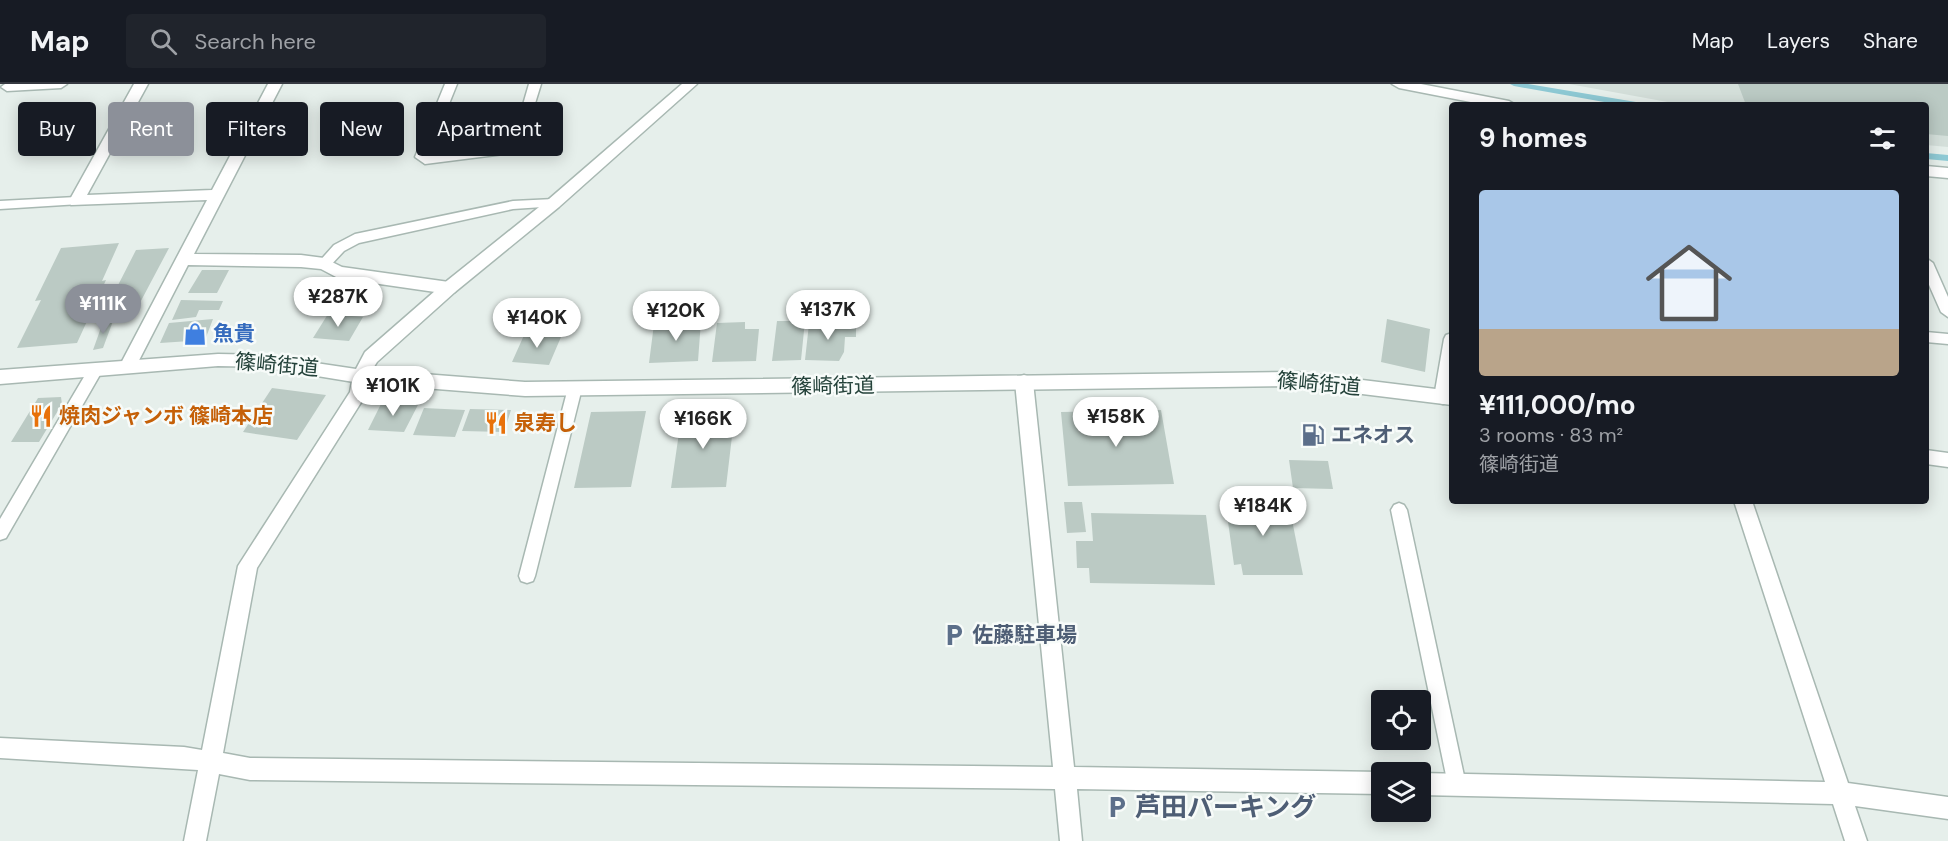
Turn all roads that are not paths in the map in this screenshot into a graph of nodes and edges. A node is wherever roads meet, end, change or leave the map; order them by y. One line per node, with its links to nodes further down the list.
1 (61, 84): 8 (lane)
2 (141, 84): 13 (street)
3 (275, 84): 12 (street)
4 (451, 84): 5 (lane)
5 (535, 84)
6 (690, 84): 14 (street)
7 (1399, 84): 9 (street)
8 (7, 87)
9 (1479, 102)
10 (1929, 171): 11 (street)
11 (1948, 173)
12 (216, 195): 13 (street); 16 (street)
13 (76, 201): 15 (lane)
14 (554, 203): 17 (lane); 19 (street)
15 (0, 205)
16 (182, 259): 17 (street); 23 (street)
17 (324, 264): 19 (street)
18 (1929, 270): 20 (lane)
19 (449, 288): 25 (street)
20 (1948, 312)
21 (1929, 337): 22 (lane)
22 (1948, 339)
23 (127, 367): 24 (street, 篠崎街道); 25 (street, 篠崎街道)
24 (96, 369): 26 (street, 篠崎街道); 34 (lane)
25 (360, 376): 28 (street, 篠崎街道); 37 (street)
26 (0, 377)
27 (1024, 382): 28 (street, 篠崎街道); 29 (street, 篠崎街道); 38 (street)
28 (575, 388): 35 (lane)
29 (1448, 397)
30 (1929, 457): 31 (street)
31 (1948, 460)
32 (1744, 504): 42 (street)
33 (1399, 510): 41 (lane)
34 (0, 533)
35 (527, 576)
36 (0, 748): 37 (street)
37 (210, 762): 38 (street); 44 (street)
38 (1066, 778): 39 (street); 45 (street)
39 (1371, 783)
40 (1431, 784): 41 (street)
41 (1457, 785): 42 (street)
42 (1840, 793): 43 (street); 46 (street)
43 (1948, 808)
44 (195, 841)
45 (1071, 841)
46 (1856, 841)

